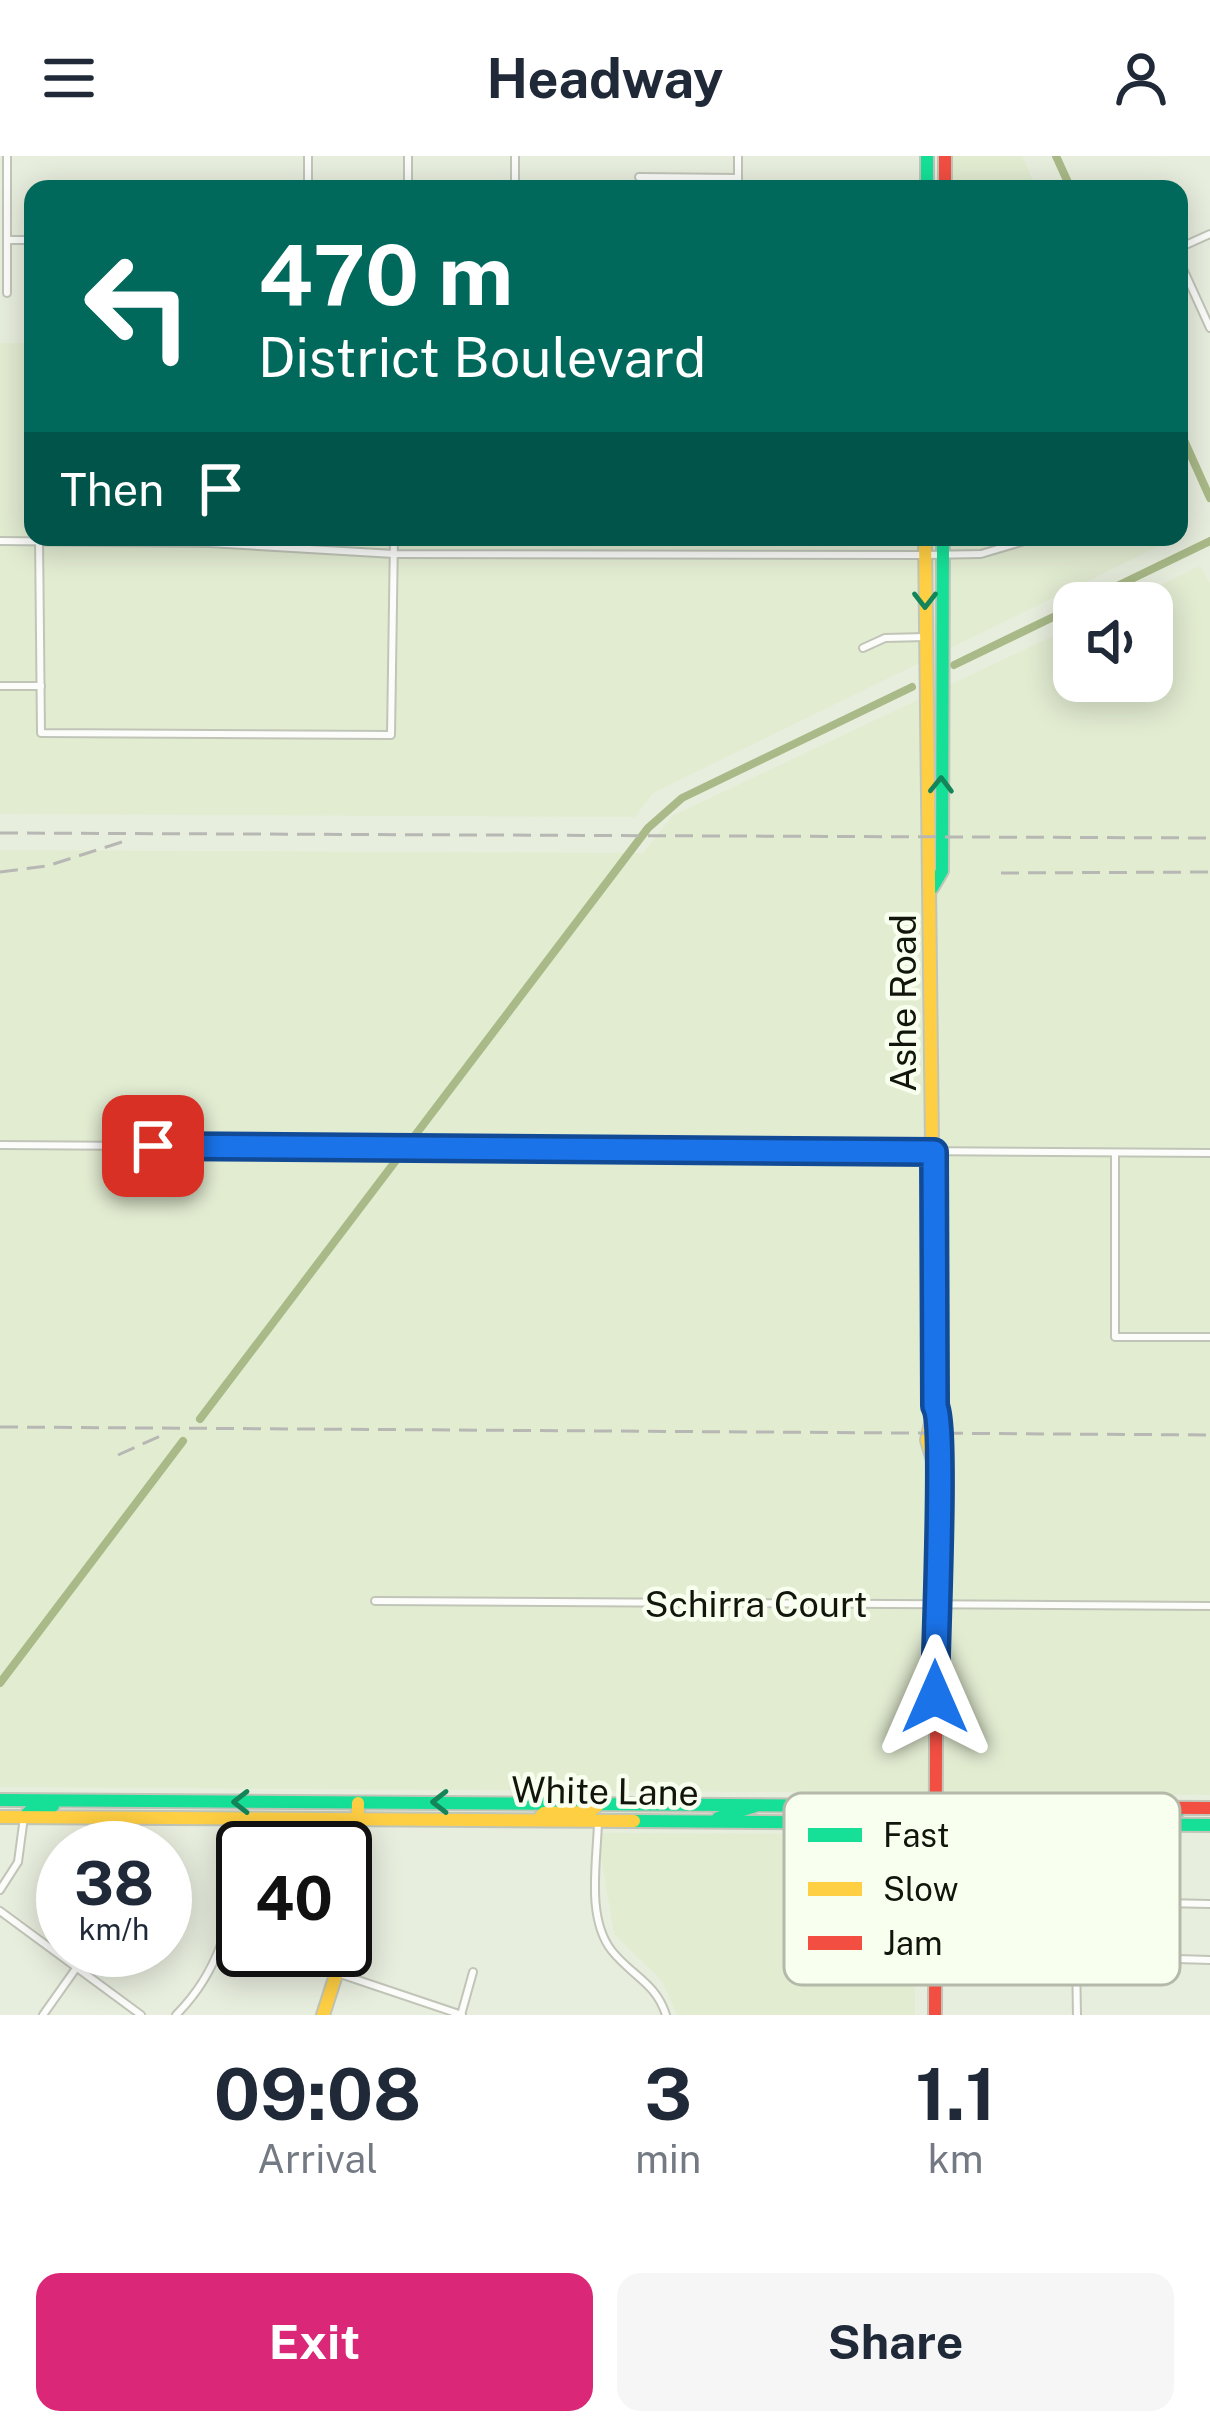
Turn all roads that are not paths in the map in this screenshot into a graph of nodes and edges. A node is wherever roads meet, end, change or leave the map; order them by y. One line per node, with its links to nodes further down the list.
1 (8, 156): 5 (street)
2 (738, 156): 4 (street)
3 (639, 177): 4 (street)
4 (738, 178)
5 (7, 239): 6 (street); 8 (street)
6 (24, 240)
7 (1188, 280): 9 (street)
8 (7, 293)
9 (1210, 328)
10 (39, 546): 22 (street)
11 (260, 546): 16 (street)
12 (394, 546): 16 (street)
13 (925, 546): 17 (main road, Ashe Road)
14 (944, 546): 18 (main road, Ashe Road)
15 (1007, 546): 18 (street)
16 (394, 554): 17 (street); 22 (street)
17 (925, 555): 18 (street); 19 (main road, Ashe Road, one-way to 19)
18 (944, 555): 23 (main road, Ashe Road, one-way to 18)
19 (925, 637): 20 (street); 23 (main road, Ashe Road)
20 (863, 648)
21 (0, 686): 22 (street)
22 (41, 686)
23 (932, 888): 25 (main road, Ashe Road)
24 (0, 1145): 25 (street)
25 (934, 1152): 26 (street); 30 (main road, Ashe Road)
26 (1115, 1153): 27 (street); 28 (street)
27 (1210, 1153)
28 (1210, 1337)
29 (375, 1601): 30 (street, Schirra Court)
30 (935, 1605): 31 (street, Schirra Court); 32 (main road, Ashe Road)
31 (1210, 1606)
32 (935, 1793)
33 (0, 1800): 34 (main road, White Lane)
34 (94, 1801): 35 (main road, White Lane, one-way to 34); 44 (main road)
35 (358, 1803): 36 (main road, White Lane, one-way to 35); 45 (main road)
36 (598, 1804): 37 (main road, White Lane); 46 (main road)
37 (676, 1805): 38 (main road, White Lane); 47 (main road)
38 (755, 1806): 39 (main road, White Lane); 48 (main road)
39 (784, 1806)
40 (1181, 1808): 41 (main road, White Lane)
41 (1210, 1808)
42 (784, 1811): 49 (main road)
43 (0, 1817): 44 (main road, White Lane)
44 (24, 1817): 45 (main road, White Lane); 51 (street)
45 (360, 1820): 46 (main road, White Lane)
46 (538, 1820): 47 (main road, White Lane)
47 (598, 1821): 48 (main road, White Lane); 70 (street)
48 (695, 1822): 49 (main road, White Lane)
49 (761, 1823): 50 (main road, White Lane)
50 (784, 1823)
51 (0, 1890)
52 (1180, 1903): 53 (street)
53 (1210, 1904)
54 (0, 1911): 55 (street)
55 (36, 1937)
56 (216, 1957): 67 (street)
57 (1180, 1959): 58 (street)
58 (1210, 1960)
59 (473, 1972): 69 (street)
60 (69, 1977): 65 (street)
61 (91, 1977): 66 (street)
62 (339, 1977): 68 (main road)
63 (349, 1977): 69 (street)
64 (1076, 1985): 71 (street)
65 (43, 2015)
66 (141, 2015)
67 (176, 2015)
68 (323, 2015)
69 (461, 2015)
70 (666, 2015)
71 (1077, 2015)

